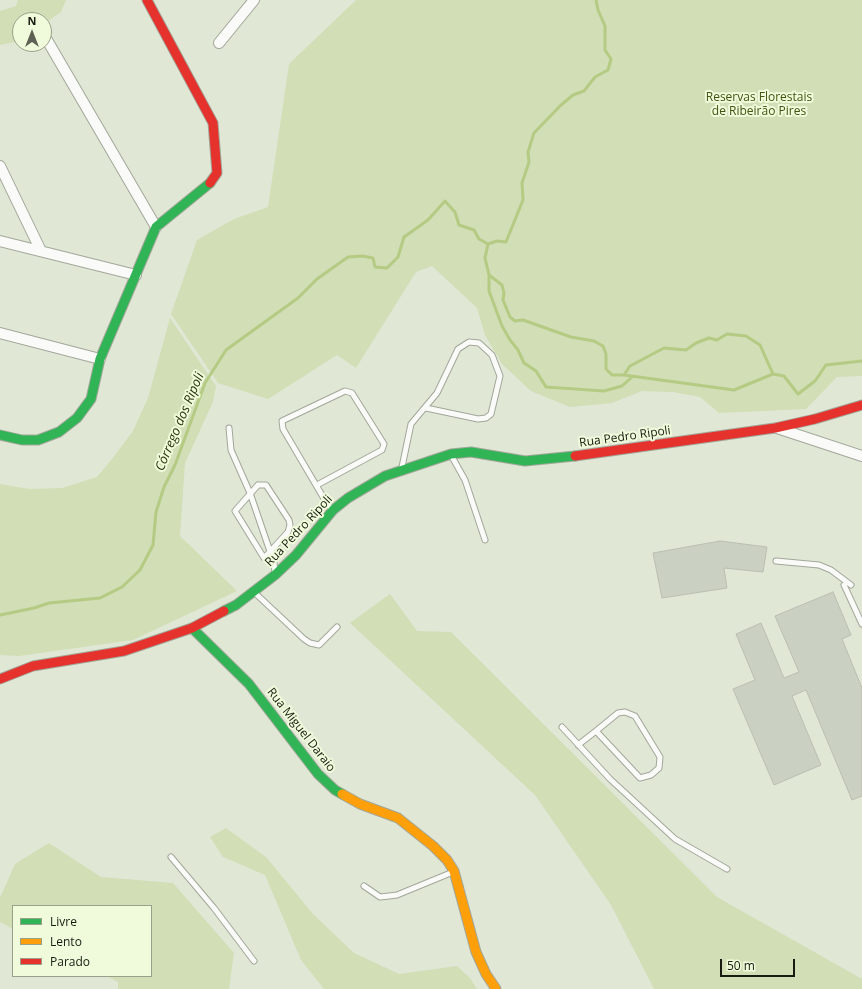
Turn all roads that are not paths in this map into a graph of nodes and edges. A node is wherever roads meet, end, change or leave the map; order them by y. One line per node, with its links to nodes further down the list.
1 (148, 0): 6 (street)
2 (254, 0): 3 (street)
3 (218, 43)
4 (52, 49): 6 (street)
5 (0, 166): 8 (street)
6 (156, 227): 9 (street)
7 (0, 241): 8 (street)
8 (41, 251): 9 (street)
9 (136, 275): 11 (street)
10 (0, 333): 11 (street)
11 (100, 359): 16 (street)
12 (862, 405): 15 (street, Rua Pedro Ripoli)
13 (426, 408): 13 (lane); 19 (lane)
14 (229, 428): 21 (lane)
15 (775, 428): 17 (street, Rua Pedro Ripoli); 18 (street)
16 (0, 435)
17 (451, 454): 19 (street, Rua Pedro Ripoli); 23 (lane)
18 (862, 456)
19 (401, 470): 22 (street, Rua Pedro Ripoli)
20 (317, 485): 20 (lane); 22 (lane)
21 (250, 493): 24 (lane); 24 (lane); 24 (lane)
22 (333, 510): 26 (street, Rua Pedro Ripoli)
23 (485, 540)
24 (270, 552): 26 (lane)
25 (776, 561): 28 (lane)
26 (275, 575): 29 (street, Rua Pedro Ripoli)
27 (844, 585): 30 (lane)
28 (851, 585)
29 (254, 593): 31 (lane); 32 (street, Rua Pedro Ripoli)
30 (862, 624)
31 (337, 627)
32 (192, 628): 33 (street, Rua Pedro Ripoli); 39 (street, Rua Miguel Daraio)
33 (0, 679)
34 (562, 727): 36 (lane)
35 (596, 731): 35 (lane); 36 (lane)
36 (578, 745): 38 (lane)
37 (171, 857): 41 (lane)
38 (727, 869)
39 (454, 871): 40 (lane); 42 (street, Rua Miguel Daraio)
40 (364, 886)
41 (254, 961)
42 (496, 989)

